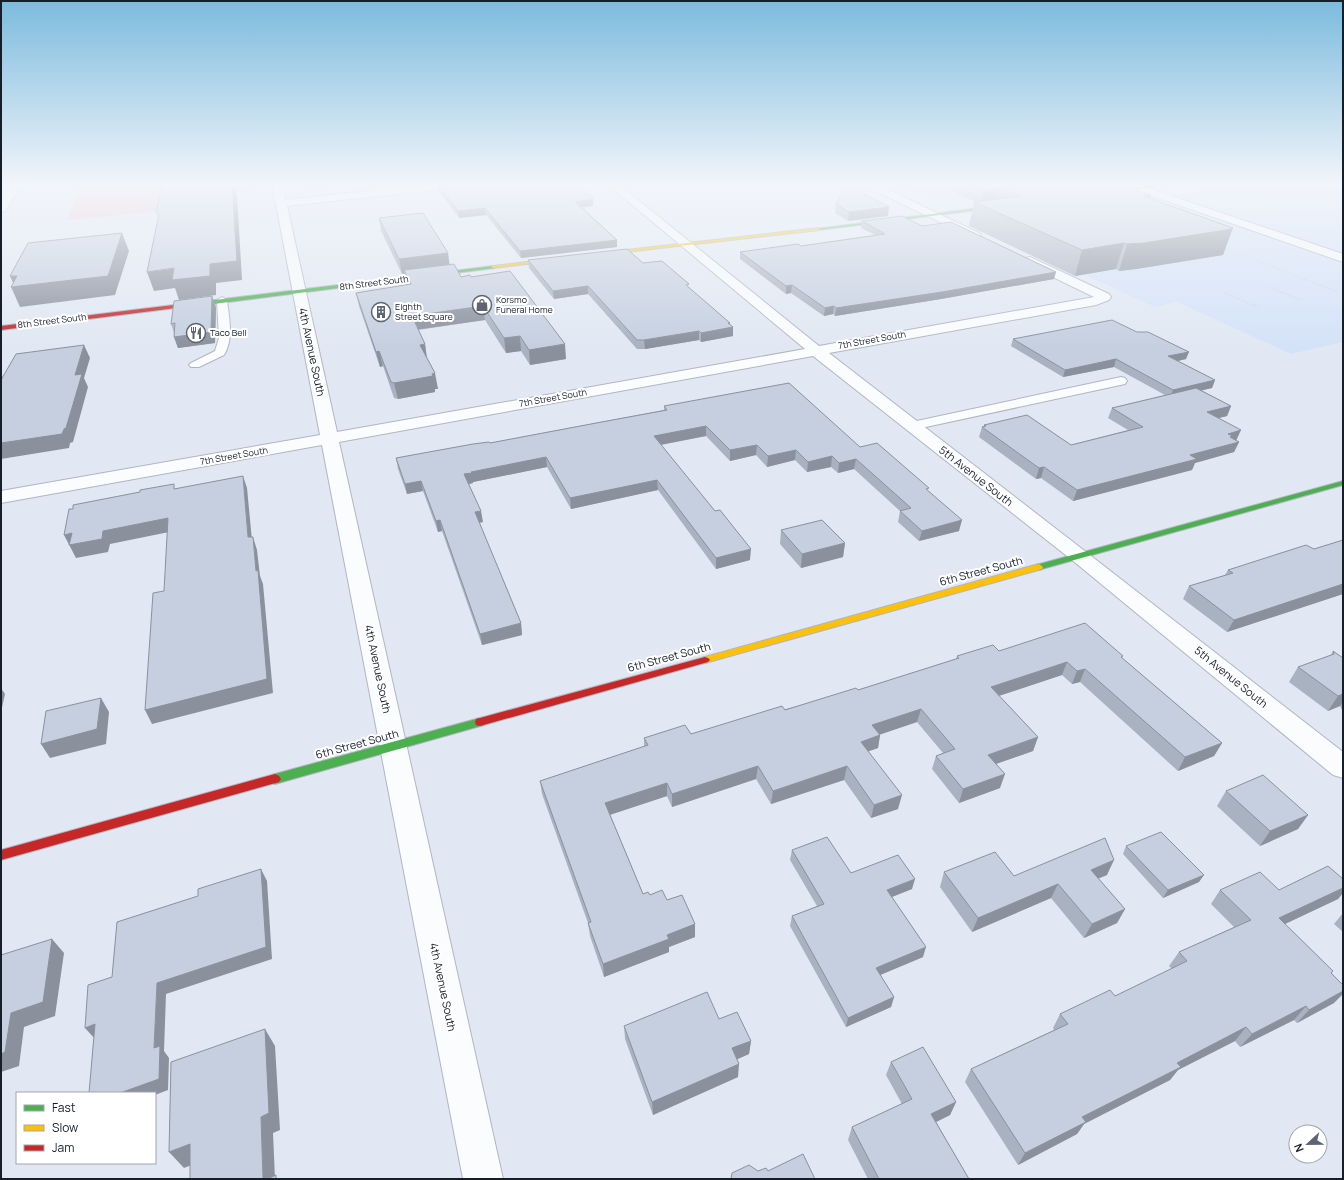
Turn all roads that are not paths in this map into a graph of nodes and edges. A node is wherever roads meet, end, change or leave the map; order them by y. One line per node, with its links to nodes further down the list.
1 (289, 238): 10 (street, 4th Avenue South)
2 (678, 238): 5 (street, 5th Avenue South)
3 (750, 238): 5 (main road)
4 (1285, 238): 9 (street)
5 (687, 246): 6 (main road); 13 (street, 5th Avenue South)
6 (591, 255)
7 (1019, 256): 13 (street, 7th Street South)
8 (568, 258): 10 (main road, 8th Street South)
9 (1343, 258)
10 (300, 291): 11 (main road, 8th Street South); 17 (street, 4th Avenue South)
11 (222, 300): 12 (main road, 8th Street South); 14 (lane)
12 (1, 328)
13 (815, 350): 16 (street, 5th Avenue South); 17 (street, 7th Street South)
14 (194, 365)
15 (1121, 381): 16 (lane)
16 (912, 426): 20 (street, 5th Avenue South)
17 (331, 439): 19 (street, 7th Street South); 21 (street, 4th Avenue South)
18 (1343, 483): 20 (main road, 6th Street South)
19 (1, 497)
20 (1079, 556): 21 (main road, 6th Street South); 22 (street, 5th Avenue South)
21 (394, 746): 23 (main road, 6th Street South); 24 (street, 4th Avenue South)
22 (1343, 767)
23 (1, 855)
24 (483, 1179)

